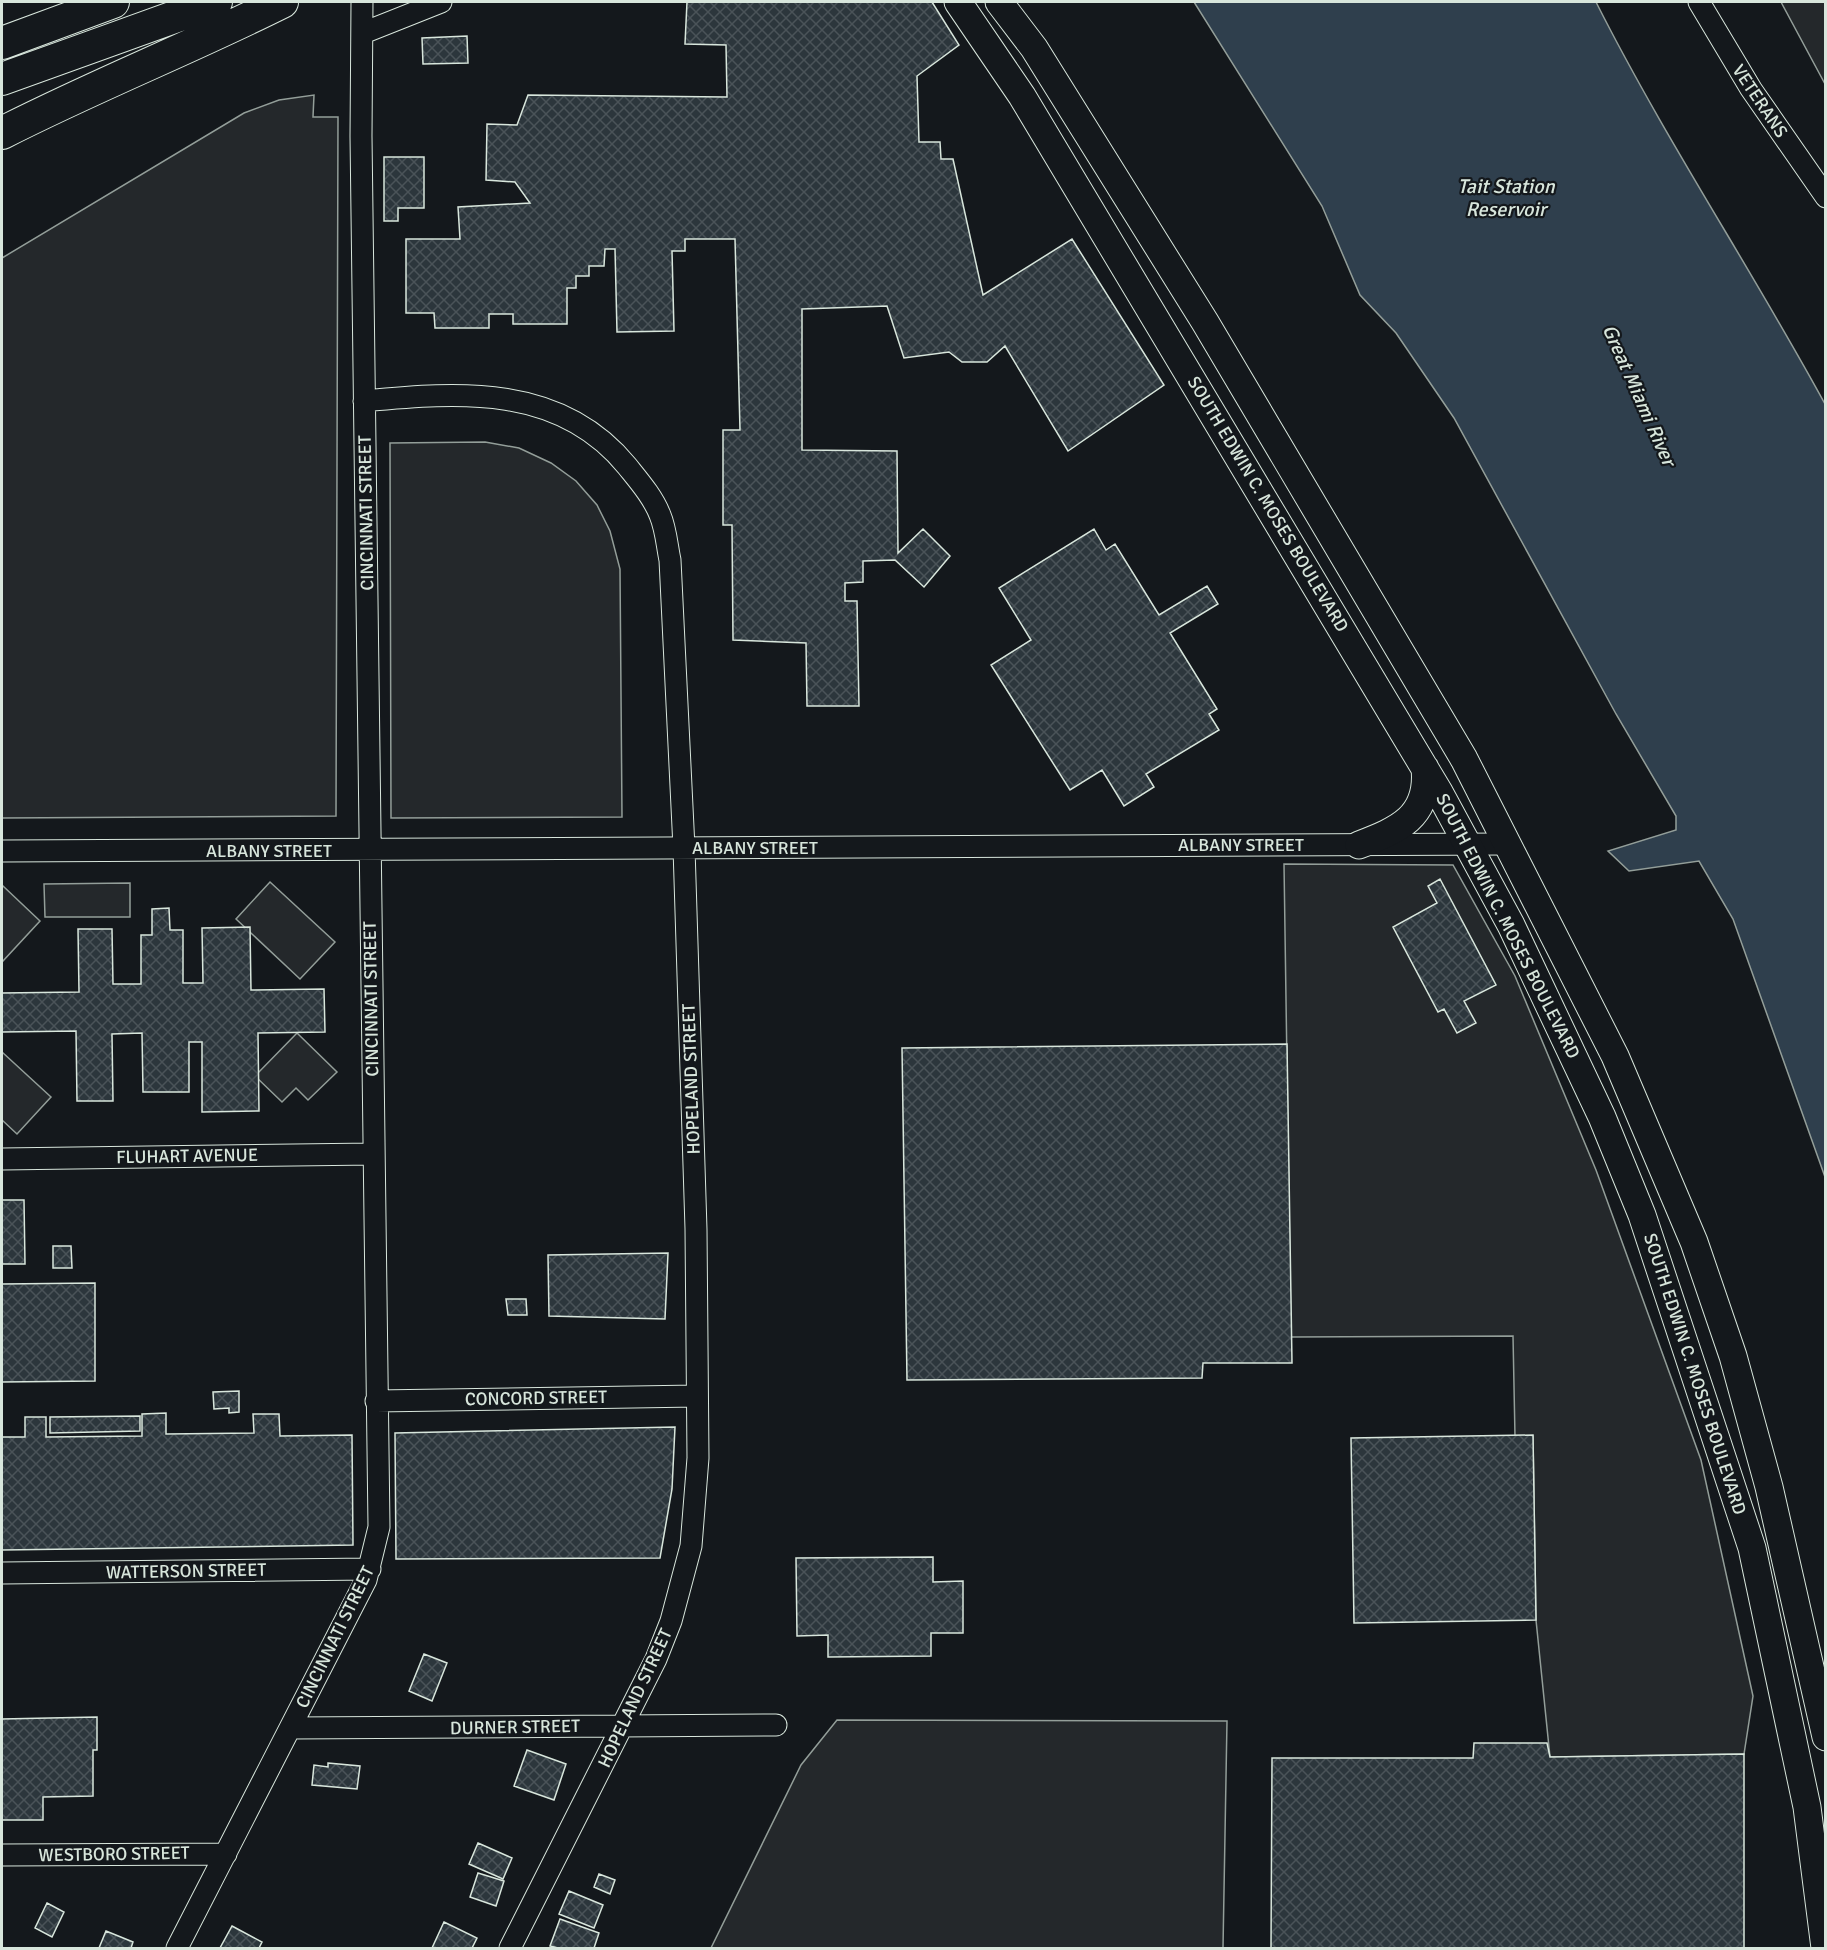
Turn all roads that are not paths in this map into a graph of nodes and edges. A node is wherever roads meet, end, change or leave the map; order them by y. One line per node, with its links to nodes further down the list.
1 (114, 2): 10 (highway)
2 (216, 2): 14 (highway)
3 (282, 2): 13 (highway)
4 (362, 2): 9 (street, CINCINNATI STREET)
5 (441, 2): 9 (street)
6 (958, 2): 12 (main road, SOUTH EDWIN C. MOSES BOULEVARD)
7 (999, 2): 11 (main road, SOUTH EDWIN C. MOSES BOULEVARD)
8 (1699, 2): 19 (street, VETERANS)
9 (363, 33): 21 (street, CINCINNATI STREET)
10 (2, 43)
11 (1037, 52): 12 (main road); 17 (main road, SOUTH EDWIN C. MOSES BOULEVARD)
12 (1006, 73): 18 (main road, SOUTH EDWIN C. MOSES BOULEVARD)
13 (128, 75): 15 (highway); 16 (highway)
14 (2, 79)
15 (2, 134)
16 (2, 148)
17 (1112, 173): 18 (main road); 20 (main road, SOUTH EDWIN C. MOSES BOULEVARD)
18 (1079, 192): 22 (main road, SOUTH EDWIN C. MOSES BOULEVARD)
19 (1826, 197)
20 (1245, 391): 22 (main road); 24 (main road, SOUTH EDWIN C. MOSES BOULEVARD)
21 (364, 401): 27 (street, HOPELAND STREET); 29 (street, CINCINNATI STREET)
22 (1211, 410): 23 (main road, SOUTH EDWIN C. MOSES BOULEVARD)
23 (1425, 768): 25 (main road); 26 (main road, SOUTH EDWIN C. MOSES BOULEVARD)
24 (1508, 844): 26 (street, ALBANY STREET); 39 (main road, SOUTH EDWIN C. MOSES BOULEVARD)
25 (1359, 845): 26 (street, ALBANY STREET); 27 (street, ALBANY STREET)
26 (1468, 845): 44 (main road, SOUTH EDWIN C. MOSES BOULEVARD)
27 (684, 849): 29 (street, ALBANY STREET); 32 (street, HOPELAND STREET)
28 (2, 851): 29 (street, ALBANY STREET)
29 (369, 851): 30 (street, CINCINNATI STREET)
30 (373, 1154): 31 (street, FLUHART AVENUE); 33 (street, CINCINNATI STREET)
31 (2, 1159)
32 (696, 1395): 33 (street, CONCORD STREET); 36 (street, HOPELAND STREET)
33 (376, 1401): 34 (street, CINCINNATI STREET)
34 (370, 1569): 35 (street, WATTERSON STREET); 38 (street, CINCINNATI STREET)
35 (2, 1573)
36 (624, 1725): 37 (street, DURNER STREET); 38 (street, DURNER STREET); 43 (street, HOPELAND STREET)
37 (776, 1725)
38 (291, 1728): 40 (street, CINCINNATI STREET)
39 (1826, 1737)
40 (226, 1854): 41 (street, WESTBORO STREET); 42 (street, CINCINNATI STREET)
41 (2, 1855)
42 (177, 1948)
43 (510, 1948)
44 (1825, 1948)

